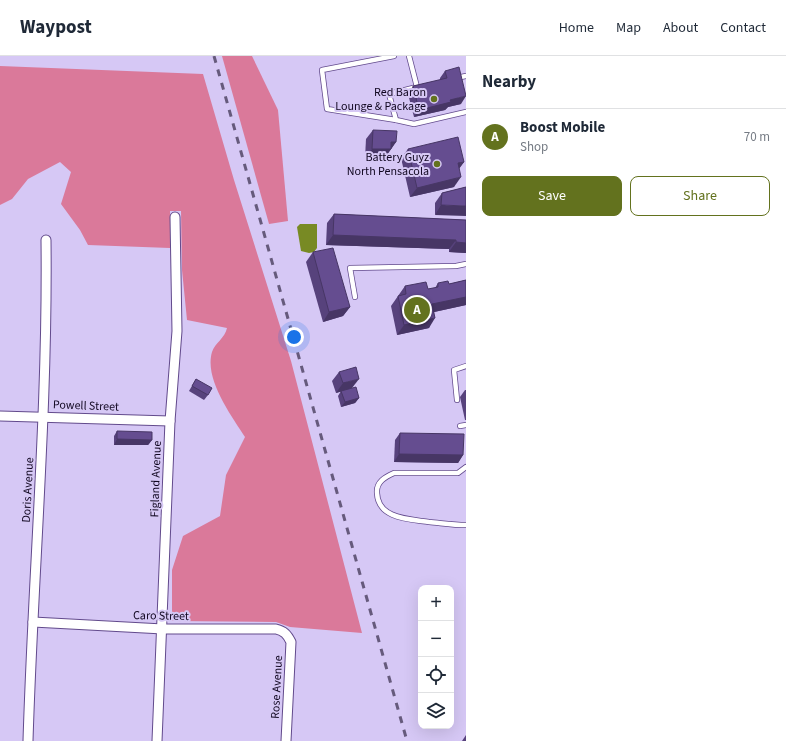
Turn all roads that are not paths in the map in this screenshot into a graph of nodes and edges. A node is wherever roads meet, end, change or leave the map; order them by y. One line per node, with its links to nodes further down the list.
1 (394, 56): 8 (lane)
2 (409, 56): 6 (lane)
3 (466, 76): 4 (lane)
4 (455, 79)
5 (423, 86): 6 (lane)
6 (417, 87): 8 (lane)
7 (466, 112): 8 (lane)
8 (396, 120)
9 (176, 217): 17 (street, Figland Avenue)
10 (46, 240): 16 (street, Doris Avenue)
11 (466, 264): 12 (lane)
12 (355, 297)
13 (466, 366): 14 (lane)
14 (457, 400)
15 (0, 416): 16 (street, Powell Street)
16 (44, 417): 17 (street, Powell Street); 22 (street, Doris Avenue)
17 (170, 421): 23 (street, Figland Avenue)
18 (466, 425): 19 (lane)
19 (460, 426)
20 (466, 467): 21 (lane)
21 (466, 525)
22 (33, 622): 23 (street, Caro Street); 25 (street, Doris Avenue)
23 (163, 629): 24 (street, Caro Street); 26 (street, Figland Avenue)
24 (288, 635): 27 (street, Rose Avenue)
25 (28, 741)
26 (157, 741)
27 (286, 741)

